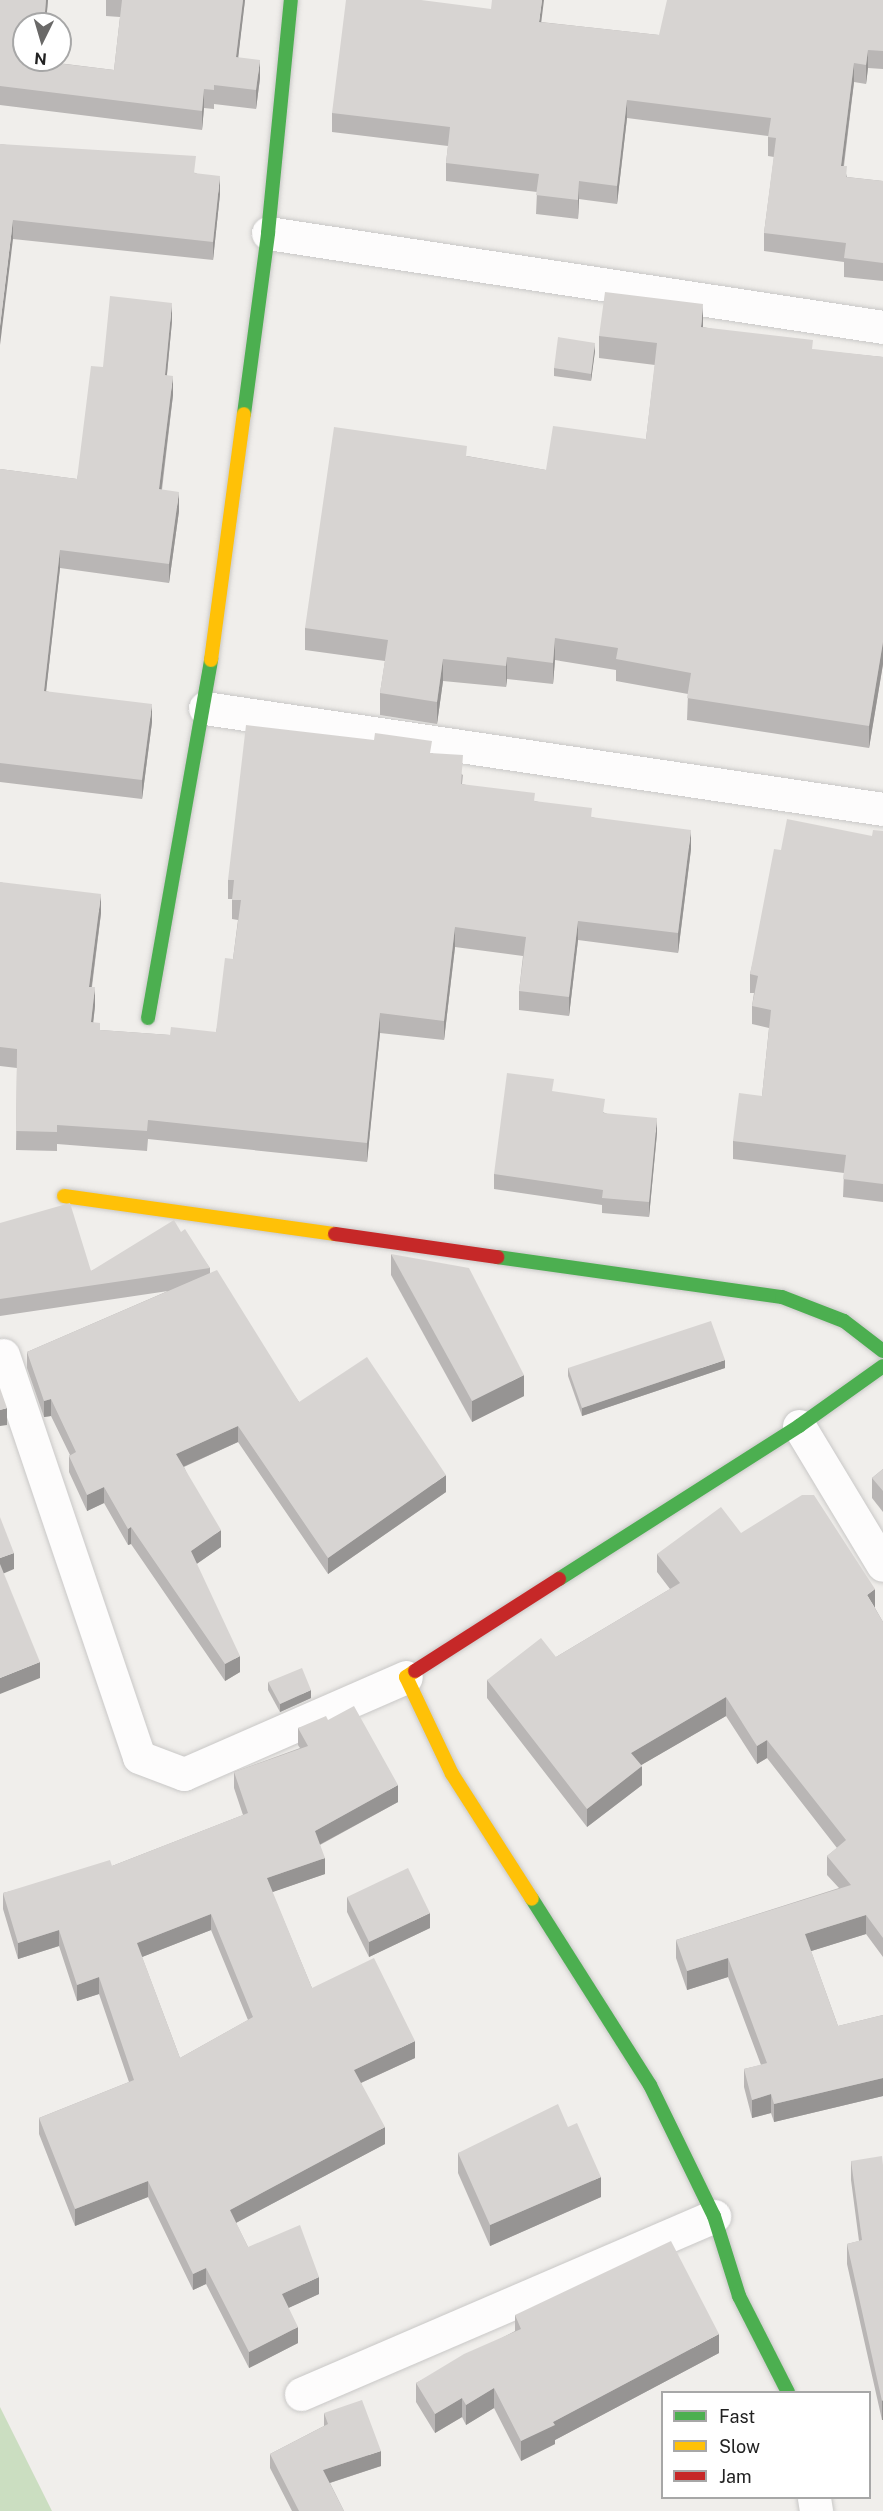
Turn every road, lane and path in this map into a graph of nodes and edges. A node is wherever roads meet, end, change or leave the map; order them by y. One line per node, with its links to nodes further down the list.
1 (291, 0): 2 (street)
2 (268, 233): 3 (street); 4 (street)
3 (883, 327)
4 (205, 708): 5 (street); 6 (street)
5 (883, 809)
6 (148, 1017)
7 (64, 1196): 8 (street)
8 (883, 1352)
9 (3, 1355): 13 (street)
10 (883, 1366): 11 (street)
11 (799, 1426): 12 (street); 13 (street)
12 (883, 1565)
13 (406, 1677): 14 (street)
14 (714, 2216): 15 (street); 16 (street)
15 (787, 2391)
16 (302, 2394)

